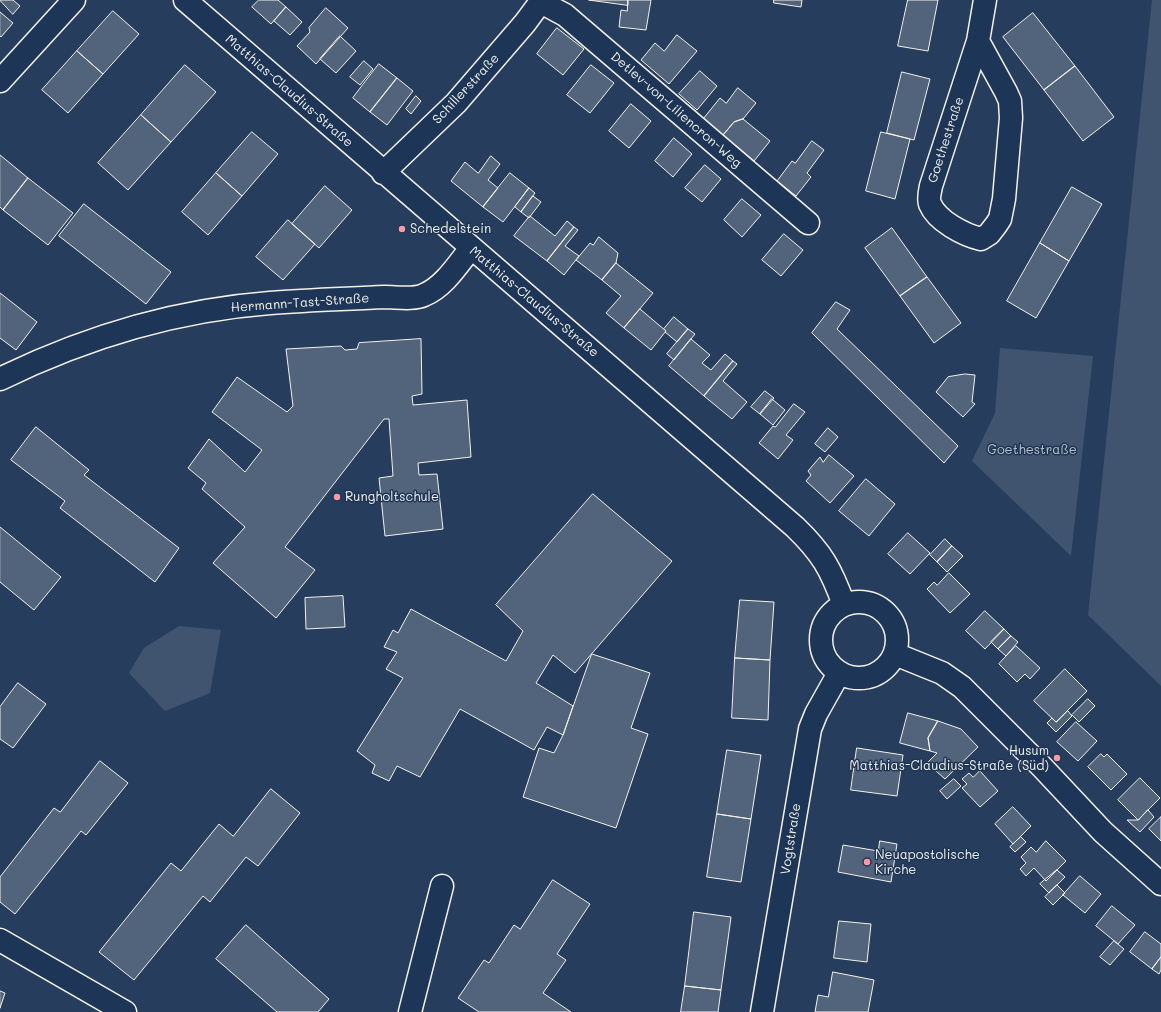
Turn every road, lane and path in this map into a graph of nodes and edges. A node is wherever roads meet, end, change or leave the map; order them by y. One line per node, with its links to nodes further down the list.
1 (74, 0): 6 (street)
2 (185, 0): 7 (street, Matthias-Claudius-Straße)
3 (985, 0): 5 (street, Goethestraße)
4 (542, 1): 7 (street, Schillerstraße); 8 (street, Detlev-von-Liliencron-Weg)
5 (978, 41): 5 (street, Goethestraße)
6 (0, 81)
7 (383, 172): 9 (street, Matthias-Claudius-Straße)
8 (808, 223)
9 (471, 248): 10 (street, Hermann-Tast-Straße); 11 (street, Matthias-Claudius-Straße)
10 (0, 379)
11 (844, 605): 12 (street); 13 (street)
12 (895, 654): 13 (street); 14 (street)
13 (839, 673): 19 (street, Vogtstraße)
14 (1161, 884)
15 (442, 886): 18 (street)
16 (0, 940): 17 (street)
17 (125, 1012)
18 (410, 1012)
19 (762, 1012)

